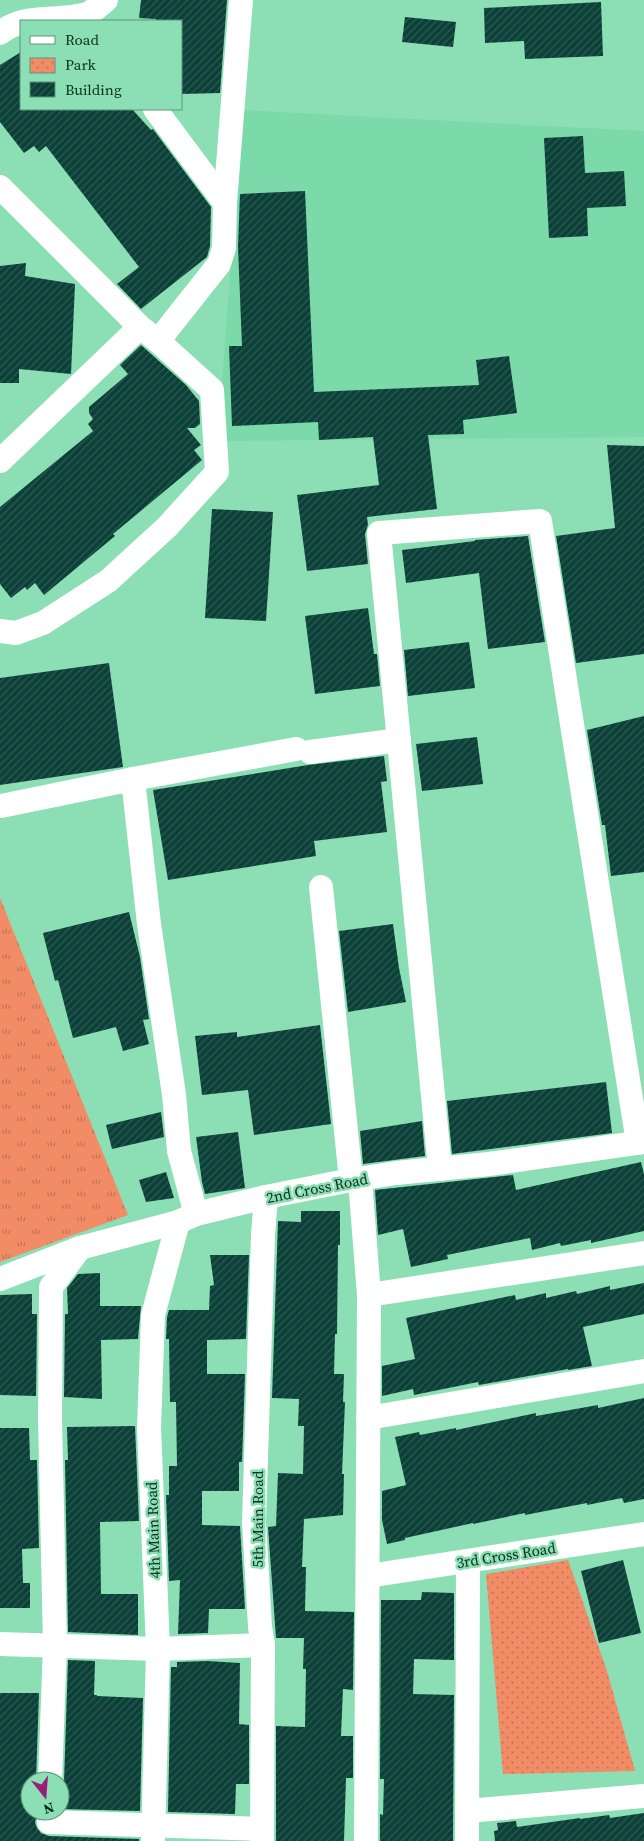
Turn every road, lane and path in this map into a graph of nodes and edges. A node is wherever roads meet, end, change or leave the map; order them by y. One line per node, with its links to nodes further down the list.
1 (106, 0): 3 (street)
2 (241, 0): 9 (street)
3 (88, 18): 4 (street)
4 (44, 20)
5 (20, 22): 6 (street)
6 (0, 33)
7 (156, 110): 9 (street)
8 (0, 187): 10 (street)
9 (225, 203): 10 (street)
10 (149, 334): 11 (street); 12 (street)
11 (0, 461)
12 (0, 631)
13 (399, 740): 14 (street); 17 (street); 18 (street)
14 (133, 778): 15 (street); 21 (street)
15 (1, 806)
16 (321, 886): 19 (street)
17 (641, 1142): 18 (street, 2nd Cross Road)
18 (440, 1169): 19 (street, 2nd Cross Road)
19 (356, 1180): 20 (street, 2nd Cross Road); 25 (street)
20 (266, 1197): 21 (street, 2nd Cross Road); 33 (street, 5th Main Road)
21 (187, 1218): 22 (street, 2nd Cross Road); 34 (street, 4th Main Road)
22 (80, 1248): 24 (street, 2nd Cross Road); 32 (street)
23 (644, 1253): 25 (street)
24 (0, 1279)
25 (369, 1294): 27 (street)
26 (644, 1371): 27 (street)
27 (368, 1418): 30 (street)
28 (642, 1539): 29 (street, 3rd Cross Road)
29 (468, 1561): 30 (street, 3rd Cross Road); 37 (street)
30 (368, 1576): 41 (street)
31 (0, 1644): 32 (street)
32 (55, 1645): 34 (street); 35 (street)
33 (263, 1645): 34 (street); 40 (street, 5th Main Road)
34 (158, 1649): 39 (street, 4th Main Road)
35 (50, 1771)
36 (644, 1796): 37 (street)
37 (467, 1810): 42 (street)
38 (49, 1825): 39 (street)
39 (153, 1834): 40 (street)
40 (262, 1835)
41 (366, 1841)
42 (467, 1841)

